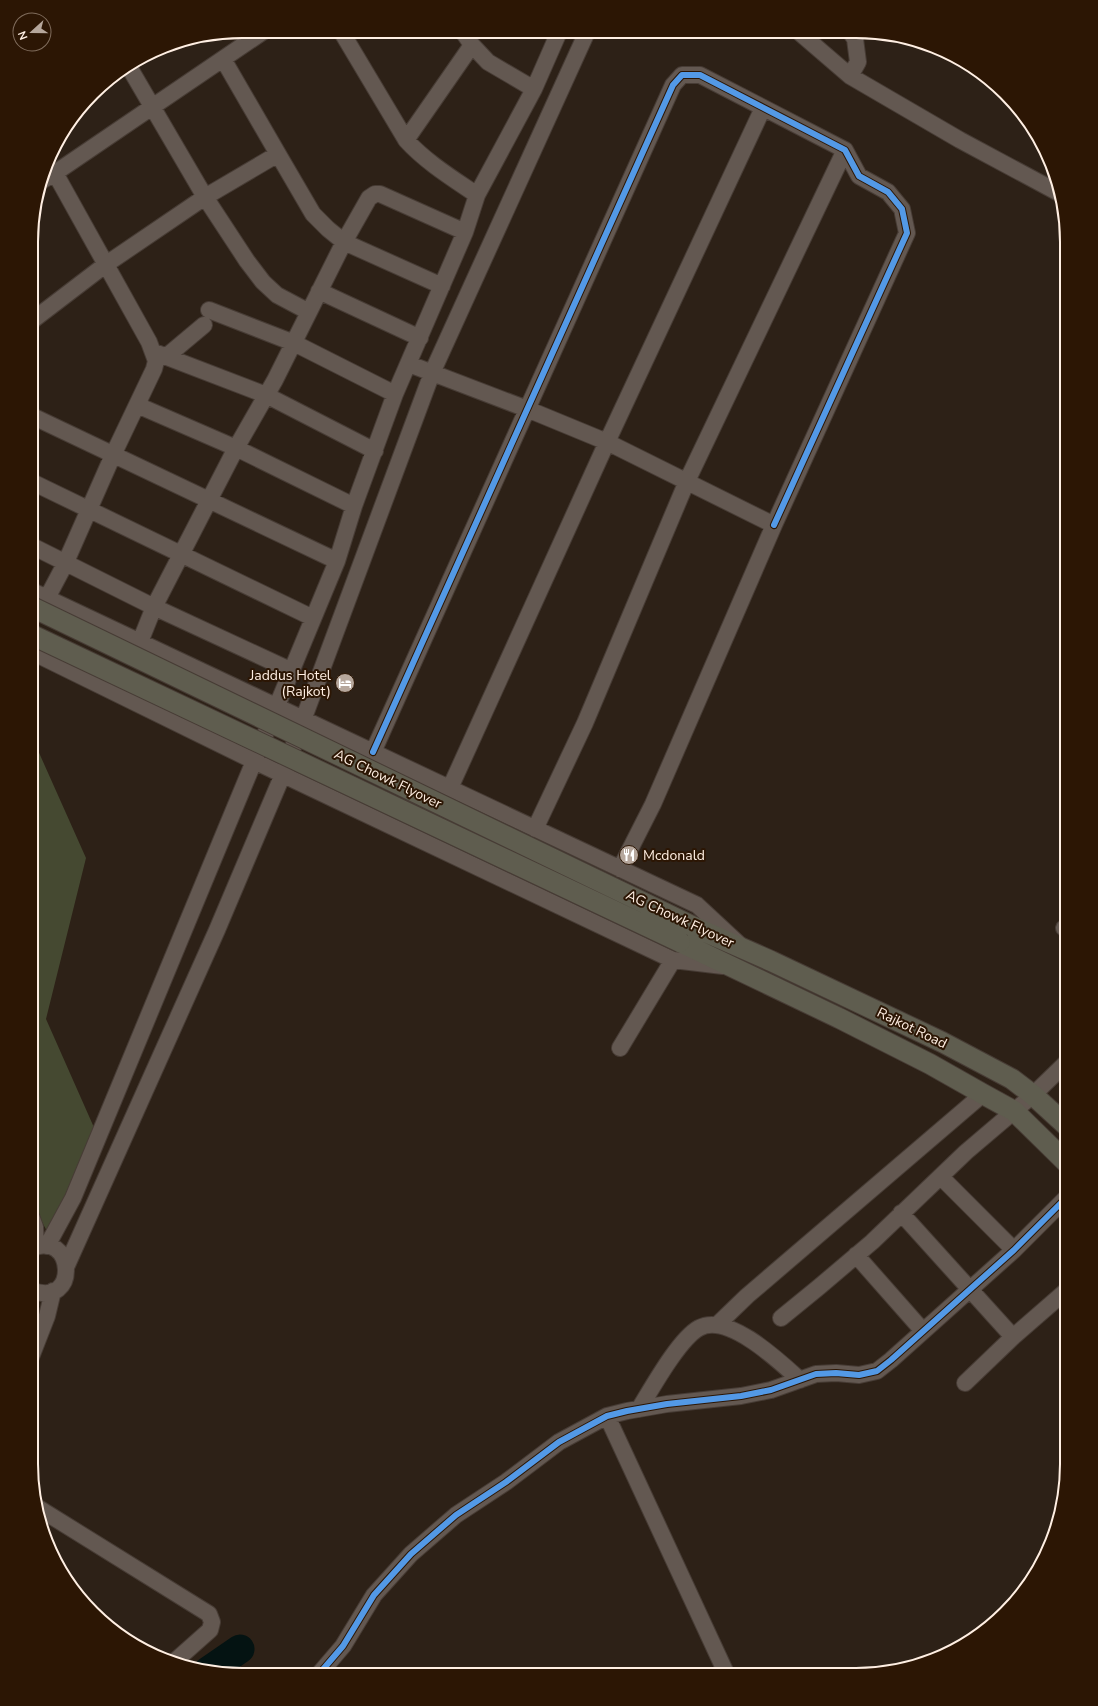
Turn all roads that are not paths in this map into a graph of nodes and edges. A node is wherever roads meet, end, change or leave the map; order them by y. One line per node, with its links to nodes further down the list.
1 (254, 38): 9 (street)
2 (345, 38): 15 (street)
3 (467, 38): 8 (street)
4 (556, 38): 12 (street)
5 (584, 38): 33 (street)
6 (806, 38): 11 (street)
7 (854, 38): 11 (street)
8 (472, 45): 12 (street); 15 (street)
9 (224, 59): 13 (street); 17 (street)
10 (131, 71): 13 (street)
11 (850, 76): 19 (street)
12 (534, 89): 20 (street)
13 (153, 107): 18 (street); 21 (street)
14 (763, 108): 16 (street); 37 (street); 39 (street)
15 (406, 140): 20 (street)
16 (844, 150): 43 (street); 48 (street)
17 (278, 154): 21 (street); 23 (street)
18 (49, 177): 24 (street)
19 (1053, 190)
20 (477, 195): 22 (street)
21 (206, 197): 24 (street); 27 (street)
22 (465, 232): 23 (street); 25 (street)
23 (344, 242): 25 (street); 26 (street)
24 (105, 265): 28 (street); 31 (street)
25 (442, 286): 29 (street)
26 (320, 291): 27 (street); 29 (street)
27 (309, 312): 30 (street)
28 (38, 316)
29 (420, 338): 32 (street)
30 (294, 343): 31 (street); 34 (street); 35 (street)
31 (161, 354): 34 (street); 36 (street)
32 (409, 364): 33 (street); 35 (street)
33 (432, 372): 37 (street); 61 (street)
34 (266, 394): 40 (street); 41 (street)
35 (395, 394): 41 (street)
36 (137, 405): 40 (street); 42 (street)
37 (528, 409): 39 (street); 62 (street)
38 (38, 419): 42 (street)
39 (607, 442): 43 (street); 65 (street)
40 (236, 448): 45 (street); 46 (street)
41 (375, 451): 46 (street)
42 (113, 455): 45 (street); 47 (street)
43 (687, 481): 48 (street); 66 (street)
44 (38, 485): 47 (street)
45 (209, 501): 50 (street); 51 (street)
46 (354, 506): 51 (street)
47 (90, 508): 50 (street); 52 (street)
48 (774, 525): 67 (street)
49 (38, 549): 52 (street)
50 (182, 553): 54 (street); 55 (street)
51 (337, 561): 55 (street)
52 (65, 564): 53 (street); 54 (street)
53 (40, 602): 57 (street); 68 (main road, AG Chowk Flyover, bridge)
54 (154, 607): 57 (street); 59 (street)
55 (314, 618): 59 (street)
56 (38, 638): 69 (main road, AG Chowk Flyover, bridge)
57 (140, 642): 60 (street)
58 (38, 655): 63 (street)
59 (292, 671): 60 (street)
60 (277, 706): 61 (street); 63 (street)
61 (304, 720): 62 (street); 64 (street)
62 (373, 752): 65 (street)
63 (254, 760): 64 (street); 81 (street)
64 (283, 774): 69 (street); 84 (street)
65 (450, 788): 66 (street)
66 (535, 829): 67 (street)
67 (620, 869): 68 (street)
68 (745, 949): 74 (main road, Rajkot Road)
69 (676, 951): 70 (main road, AG Chowk Flyover); 71 (street)
70 (731, 967): 73 (main road, Rajkot Road)
71 (620, 1048)
72 (1060, 1069): 74 (street)
73 (983, 1094): 75 (main road, Rajkot Road); 90 (street)
74 (1033, 1095): 75 (street); 76 (main road, Rajkot Road)
75 (1014, 1111): 77 (main road, Rajkot Road); 78 (street)
76 (1060, 1120)
77 (1060, 1156)
78 (940, 1177): 80 (street); 82 (street)
79 (1060, 1204): 82 (street)
80 (901, 1213): 83 (street); 85 (street)
81 (38, 1248): 84 (street)
82 (1014, 1250): 85 (street)
83 (856, 1256): 89 (street); 91 (street)
84 (67, 1265): 87 (street)
85 (969, 1290): 91 (street); 92 (street)
86 (38, 1291): 87 (street)
87 (53, 1291): 93 (street)
88 (1060, 1296): 92 (street)
89 (780, 1318)
90 (718, 1324): 94 (street); 96 (street)
91 (923, 1331): 94 (street)
92 (1013, 1337): 95 (street)
93 (38, 1339)
94 (800, 1380): 96 (street)
95 (965, 1383)
96 (639, 1409): 97 (street)
97 (606, 1416): 100 (street); 101 (street)
98 (44, 1511): 99 (street)
99 (179, 1658)
100 (324, 1668)
101 (724, 1668)

